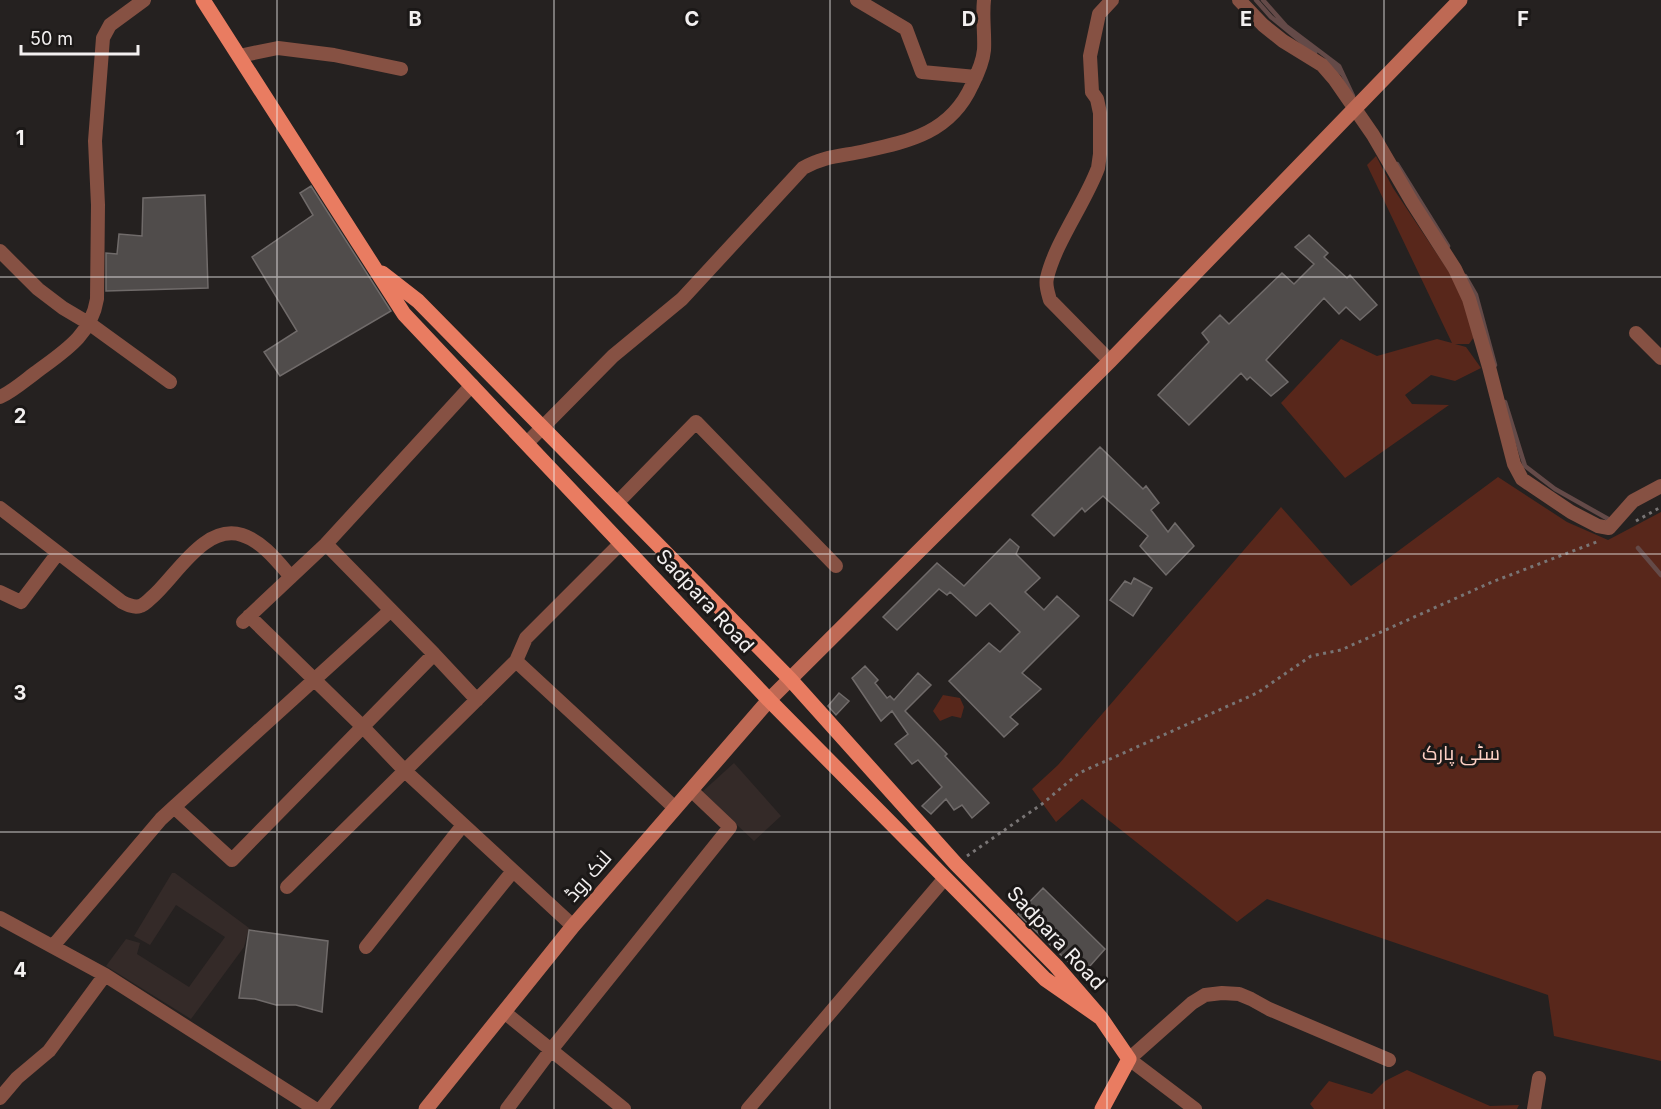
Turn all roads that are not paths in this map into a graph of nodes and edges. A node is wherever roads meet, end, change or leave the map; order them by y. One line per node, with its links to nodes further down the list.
1 (144, 0): 14 (street)
2 (203, 0): 8 (main road)
3 (857, 0): 10 (street)
4 (984, 0): 10 (street)
5 (1112, 0): 17 (street)
6 (1239, 0): 11 (street)
7 (1460, 0): 11 (main road, لنک روڈ)
8 (239, 56): 9 (street); 13 (main road)
9 (401, 69)
10 (976, 77): 21 (street)
11 (1355, 109): 17 (main road, لنک روڈ); 23 (street)
12 (0, 251): 14 (street)
13 (372, 265): 19 (main road, Sadpara Road); 21 (main road, Sadpara Road)
14 (90, 324): 18 (street); 20 (street)
15 (1636, 333): 16 (street)
16 (1661, 358)
17 (1110, 361): 35 (main road, لنک روڈ)
18 (170, 382)
19 (472, 385): 22 (main road, Sadpara Road); 27 (street)
20 (0, 397)
21 (542, 427): 22 (street); 24 (main road, Sadpara Road)
22 (527, 443): 26 (main road, Sadpara Road)
23 (1661, 486)
24 (617, 503): 29 (street); 35 (main road, Sadpara Road)
25 (0, 508): 28 (street)
26 (621, 543): 34 (street); 38 (main road, Sadpara Road)
27 (326, 544): 30 (street); 32 (street)
28 (58, 553): 30 (street); 31 (street)
29 (836, 566)
30 (291, 577): 36 (street)
31 (0, 592)
32 (391, 610): 33 (street); 36 (street)
33 (435, 654): 37 (street); 39 (street)
34 (516, 662): 37 (street); 43 (street)
35 (790, 679): 38 (main road, لنک روڈ); 54 (main road, Sadpara Road)
36 (315, 680): 39 (street); 42 (street)
37 (477, 700): 40 (street)
38 (769, 700): 41 (main road, لنک روڈ); 46 (main road, Sadpara Road)
39 (363, 727): 40 (street); 42 (street)
40 (405, 771): 44 (street); 47 (street)
41 (691, 790): 43 (main road, لنک روڈ); 55 (street)
42 (174, 807): 50 (street)
43 (675, 808): 49 (main road, لنک روڈ)
44 (463, 825): 45 (street); 51 (street)
45 (513, 871): 49 (street); 61 (street)
46 (945, 878): 54 (main road, Sadpara Road); 65 (street)
47 (287, 887)
48 (0, 918): 50 (street)
49 (573, 926): 53 (main road, لنک روڈ)
50 (53, 946): 52 (street)
51 (366, 947)
52 (105, 975): 59 (street); 60 (street)
53 (504, 1012): 55 (street); 62 (main road, لنک روڈ)
54 (1101, 1018): 56 (main road)
55 (551, 1050): 63 (street); 64 (street)
56 (1130, 1059): 57 (street); 66 (main road); 67 (street)
57 (1389, 1060)
58 (1539, 1078): 68 (street)
59 (0, 1098)
60 (315, 1109)
61 (321, 1109)
62 (426, 1109)
63 (507, 1109)
64 (624, 1109)
65 (748, 1109)
66 (1102, 1109)
67 (1195, 1109)
68 (1534, 1109)

